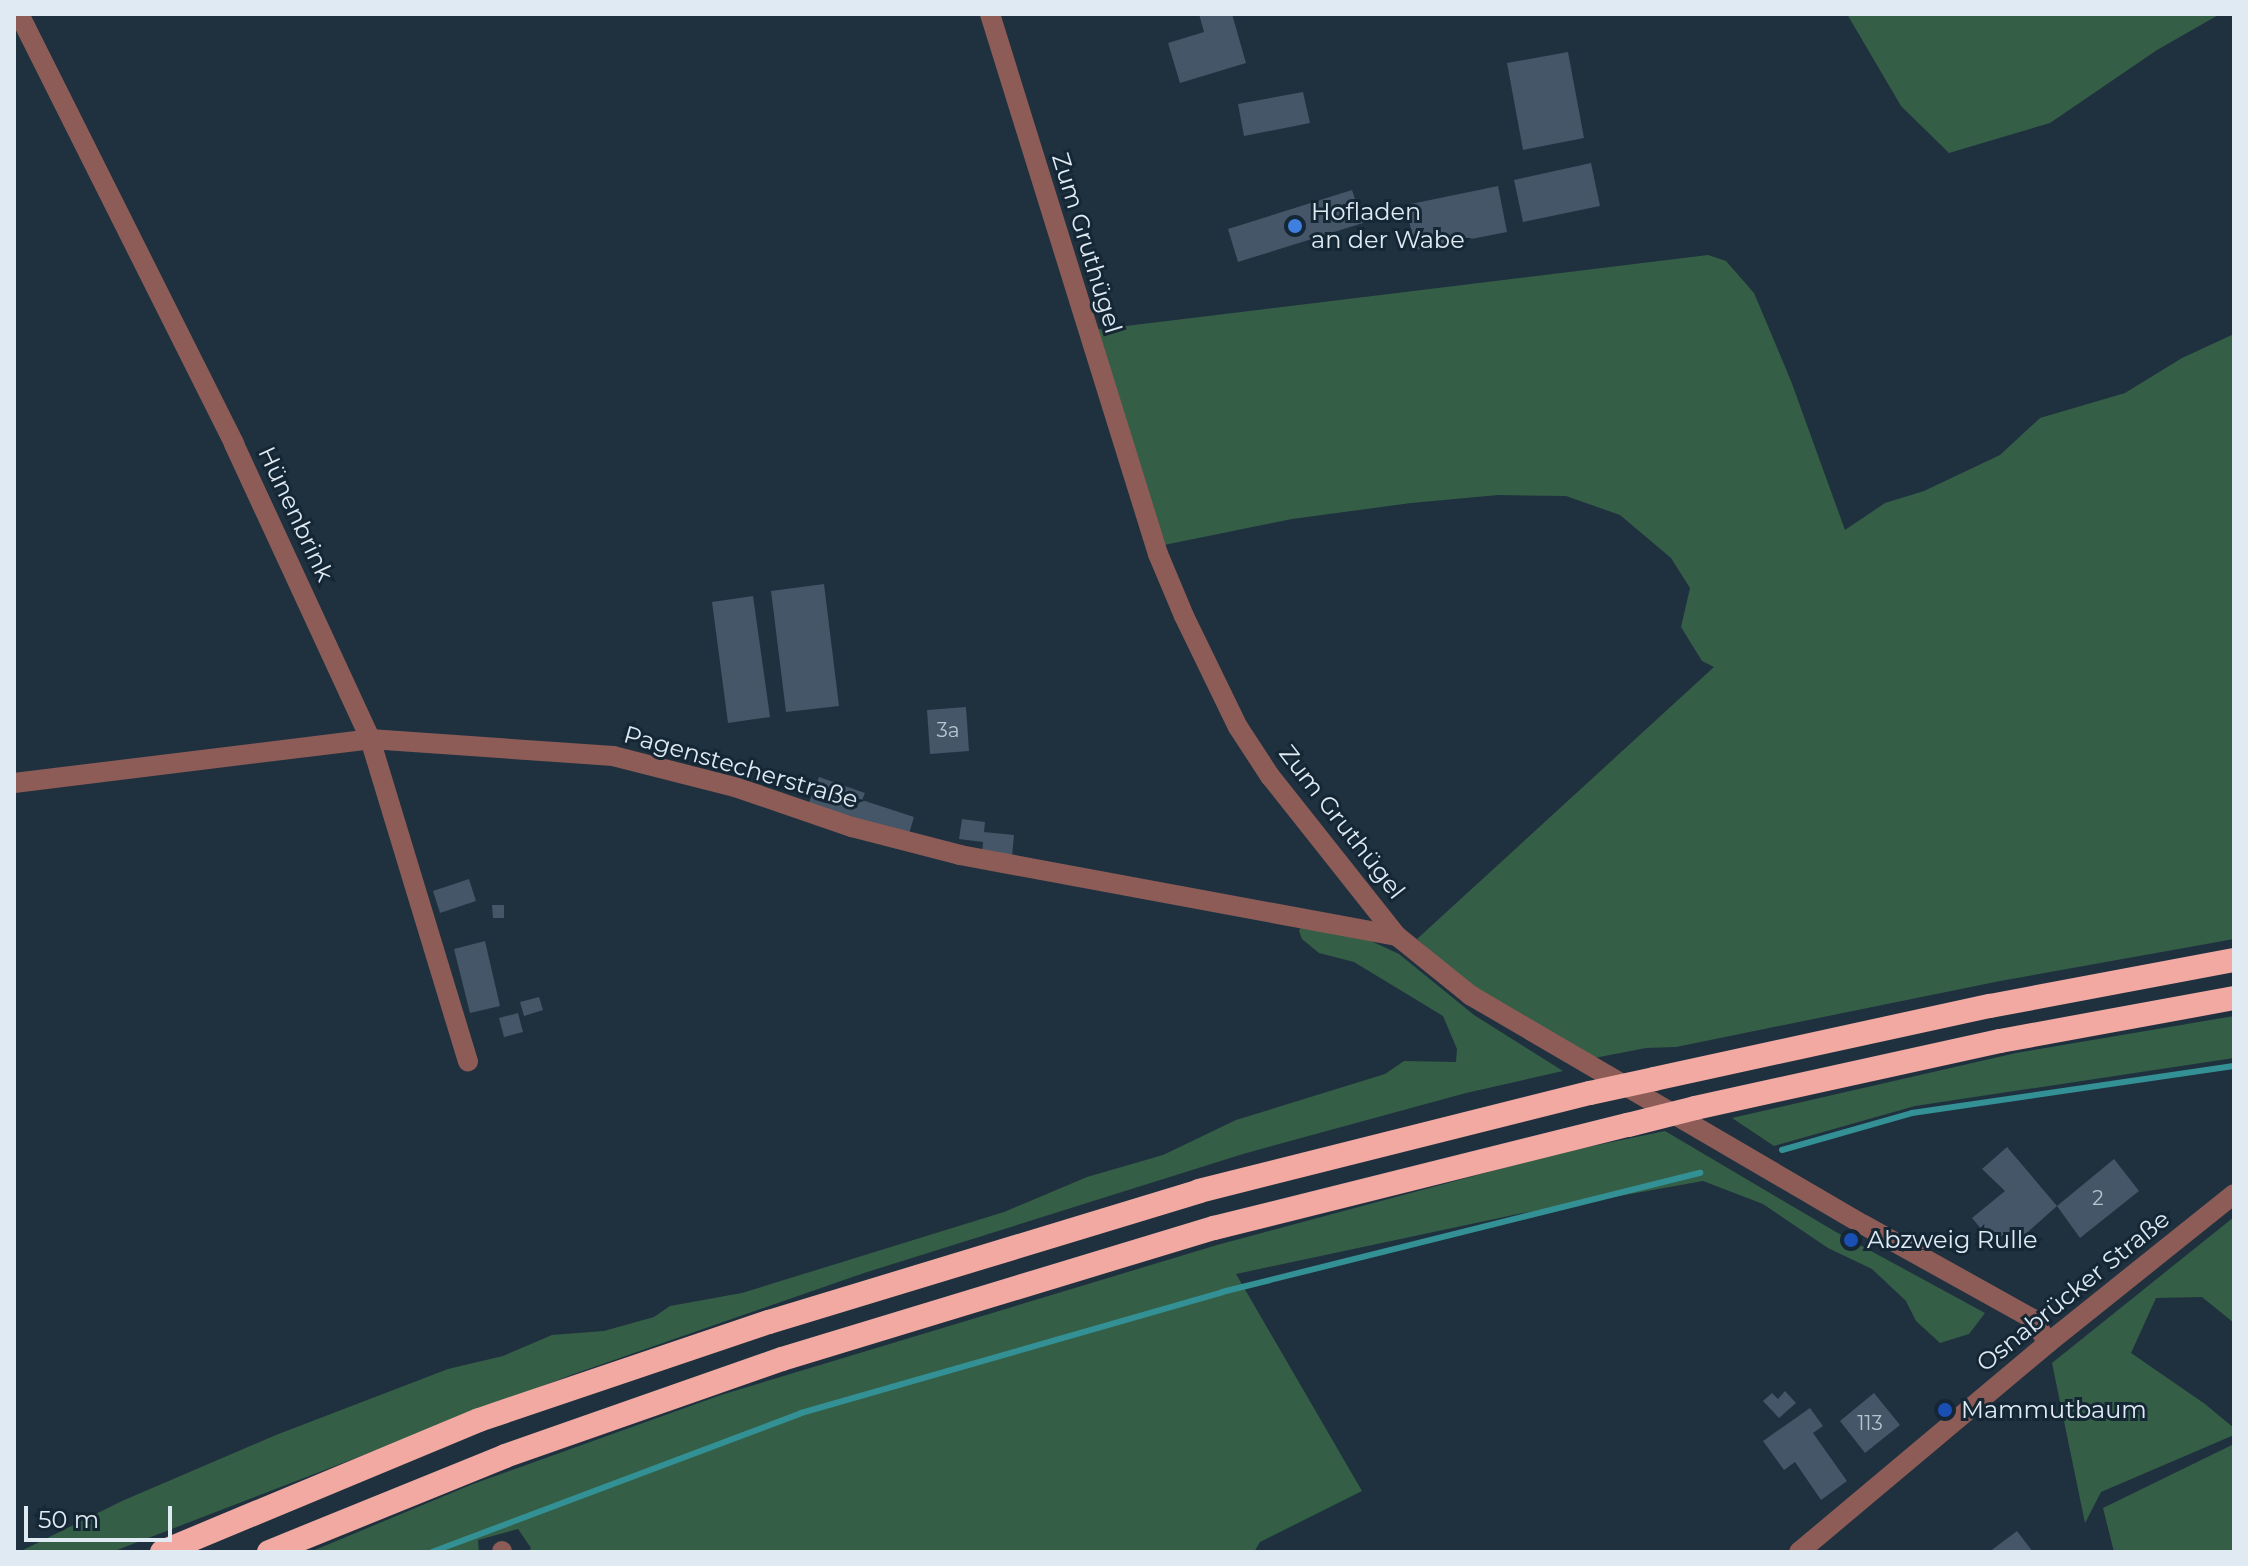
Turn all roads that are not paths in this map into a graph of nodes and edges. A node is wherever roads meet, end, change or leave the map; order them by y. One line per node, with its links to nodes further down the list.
1 (19, 14): 3 (street, Hünenbrink)
2 (990, 14): 5 (street, Zum Gruthügel)
3 (370, 739): 4 (street, Pagenstecherstraße); 5 (street, Pagenstecherstraße); 8 (street, Hünenbrink)
4 (14, 783)
5 (1397, 936): 10 (street, Zum Gruthügel)
6 (2234, 960): 11 (highway, bridge)
7 (2234, 998): 12 (highway, bridge)
8 (468, 1061)
9 (2234, 1194): 10 (street, Osnabrücker Straße)
10 (2048, 1343): 13 (street, Osnabrücker Straße)
11 (162, 1552)
12 (269, 1552)
13 (1799, 1552)

